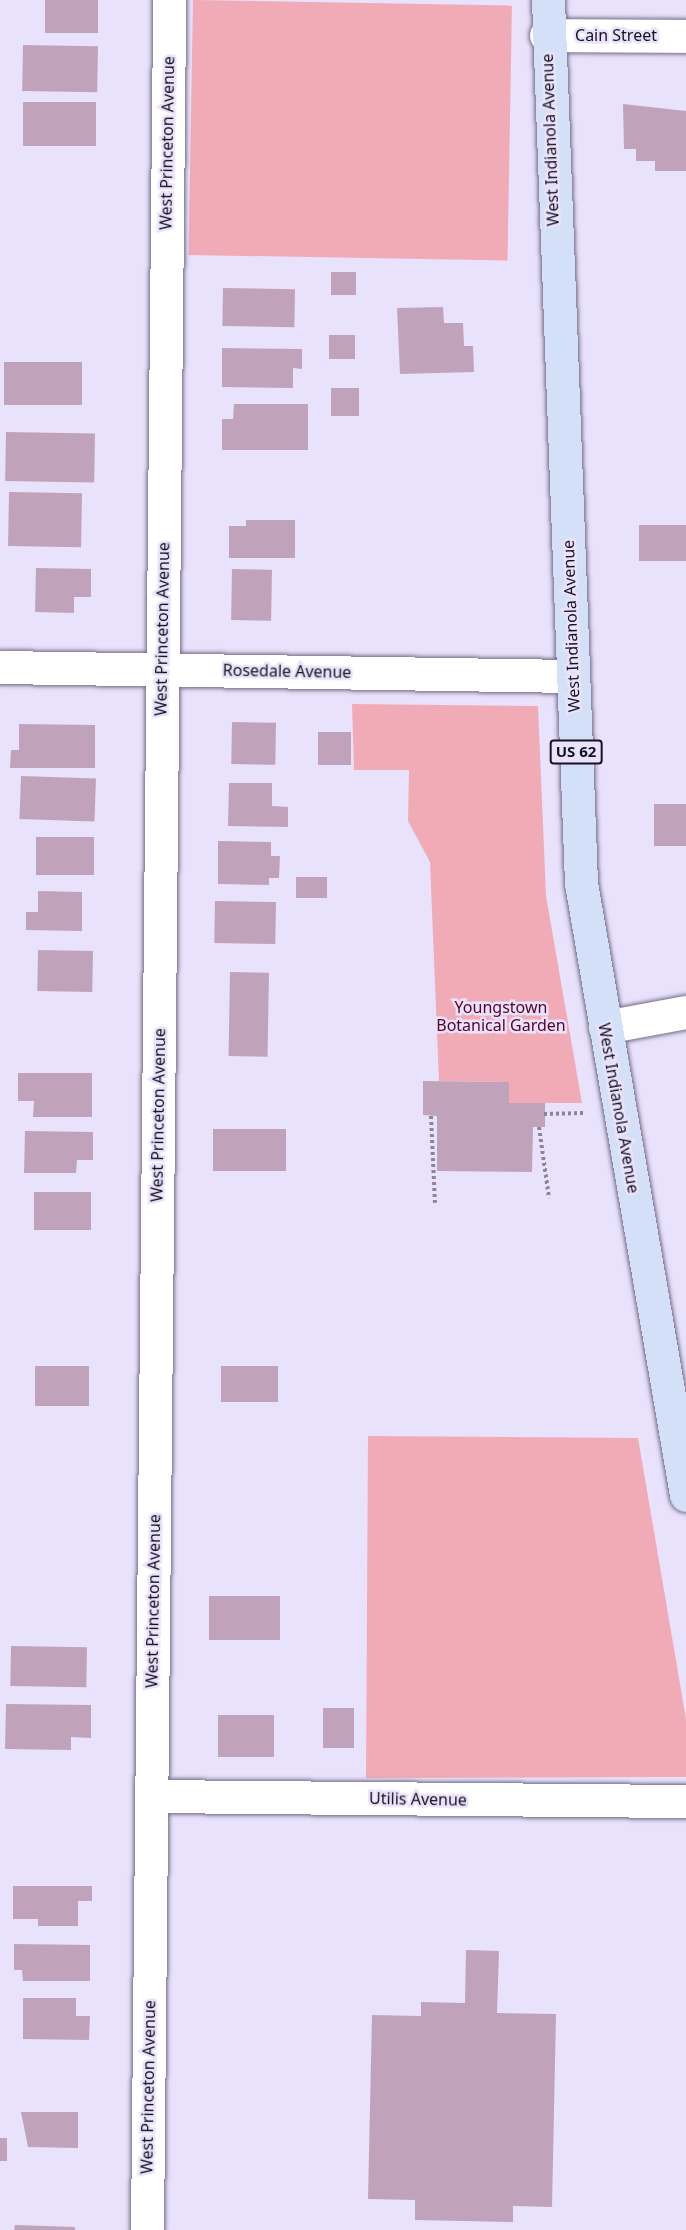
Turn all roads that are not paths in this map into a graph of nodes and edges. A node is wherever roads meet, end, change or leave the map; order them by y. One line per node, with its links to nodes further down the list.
1 (169, 0): 6 (street, West Princeton Avenue)
2 (548, 0): 3 (main road, West Indianola Avenue / US 62)
3 (546, 35): 4 (street, Cain Street); 7 (main road, West Indianola Avenue / US 62)
4 (686, 36)
5 (0, 667): 6 (street, Rosedale Avenue)
6 (162, 669): 7 (street, Rosedale Avenue); 11 (street, West Princeton Avenue)
7 (573, 676): 9 (main road, West Indianola Avenue / US 62)
8 (686, 1012): 9 (street)
9 (605, 1027): 10 (main road, West Indianola Avenue / US 62)
10 (686, 1495)
11 (151, 1796): 12 (street, Utilis Avenue); 13 (street, West Princeton Avenue)
12 (686, 1801)
13 (147, 2230)

